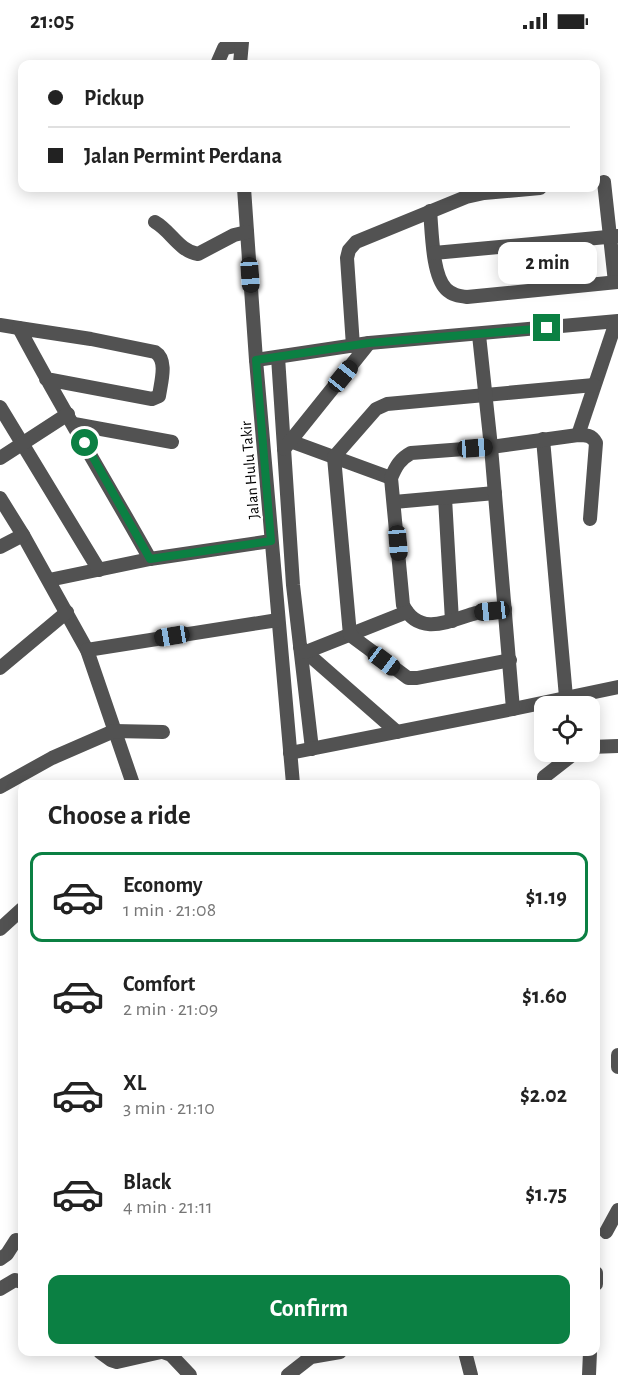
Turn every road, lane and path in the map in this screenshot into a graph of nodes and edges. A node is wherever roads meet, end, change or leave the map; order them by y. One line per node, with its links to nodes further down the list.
1 (242, 44): 2 (street); 3 (street)
2 (219, 60)
3 (240, 60)
4 (618, 180): 5 (street)
5 (600, 182)
6 (600, 186): 12 (street)
7 (244, 192): 11 (street, Jalan Hulu Takir)
8 (479, 192): 9 (street)
9 (430, 211): 13 (street); 20 (street)
10 (154, 222): 11 (street)
11 (247, 232): 22 (street, Jalan Hulu Takir)
12 (614, 237): 13 (street); 14 (street)
13 (434, 253): 14 (street)
14 (616, 282)
15 (617, 322): 18 (street); 24 (street)
16 (0, 324): 17 (street)
17 (19, 328): 23 (street); 23 (street)
18 (479, 335): 19 (street); 25 (street)
19 (369, 343): 20 (street); 32 (street)
20 (353, 346): 21 (street)
21 (278, 357): 22 (street); 32 (street)
22 (256, 360): 43 (street, Jalan Hulu Takir)
23 (46, 380): 27 (street)
24 (594, 385): 25 (street); 28 (street)
25 (485, 396): 33 (street); 35 (street)
26 (0, 407): 31 (street)
27 (71, 419): 30 (street); 31 (street); 45 (street)
28 (578, 435): 29 (street); 41 (street)
29 (543, 439): 33 (street); 59 (street)
30 (172, 442)
31 (22, 445): 34 (street); 46 (street)
32 (287, 445): 35 (street); 55 (street)
33 (491, 447): 36 (street); 37 (street)
34 (0, 458)
35 (334, 458): 36 (street); 53 (street)
36 (392, 478): 40 (street)
37 (495, 493): 39 (street); 48 (street)
38 (0, 498): 42 (street)
39 (445, 498): 40 (street); 52 (street)
40 (394, 502): 50 (street)
41 (590, 519)
42 (23, 535): 44 (street); 47 (street)
43 (271, 541): 45 (street); 51 (street, Jalan Hulu Takir)
44 (0, 548)
45 (150, 559): 46 (street)
46 (99, 570): 47 (street)
47 (49, 580): 49 (street)
48 (505, 609): 52 (street); 56 (street)
49 (67, 612): 54 (street); 57 (street)
50 (407, 612): 52 (street); 53 (street)
51 (278, 620): 54 (street); 69 (street, Jalan Hulu Takir)
52 (452, 621)
53 (350, 635): 55 (street); 56 (street)
54 (87, 650): 63 (street)
55 (303, 650): 65 (street); 68 (street)
56 (510, 660): 62 (street)
57 (0, 668)
58 (618, 687): 60 (street)
59 (566, 696)
60 (571, 696)
61 (534, 704): 62 (street)
62 (513, 709): 65 (street)
63 (114, 731): 64 (street); 71 (street); 74 (street)
64 (163, 732)
65 (397, 732): 68 (street)
66 (618, 746): 67 (street)
67 (600, 747)
68 (312, 748): 69 (street)
69 (290, 753): 72 (street, Jalan Hulu Takir)
70 (563, 762): 73 (street)
71 (132, 780)
72 (293, 780)
73 (544, 780)
74 (0, 787)
75 (18, 913): 76 (street)
76 (0, 929)
77 (618, 1055): 78 (street)
78 (618, 1067)
79 (618, 1210): 80 (street)
80 (606, 1232)
81 (18, 1238): 83 (street)
82 (18, 1239): 84 (street)
83 (0, 1245)
84 (0, 1259)
85 (18, 1281): 86 (street)
86 (0, 1289)
87 (106, 1356): 88 (street)
88 (144, 1356)
89 (172, 1356): 93 (street)
90 (307, 1356): 94 (street)
91 (466, 1356): 95 (street)
92 (590, 1356): 96 (street)
93 (190, 1375)
94 (288, 1375)
95 (471, 1375)
96 (589, 1375)

